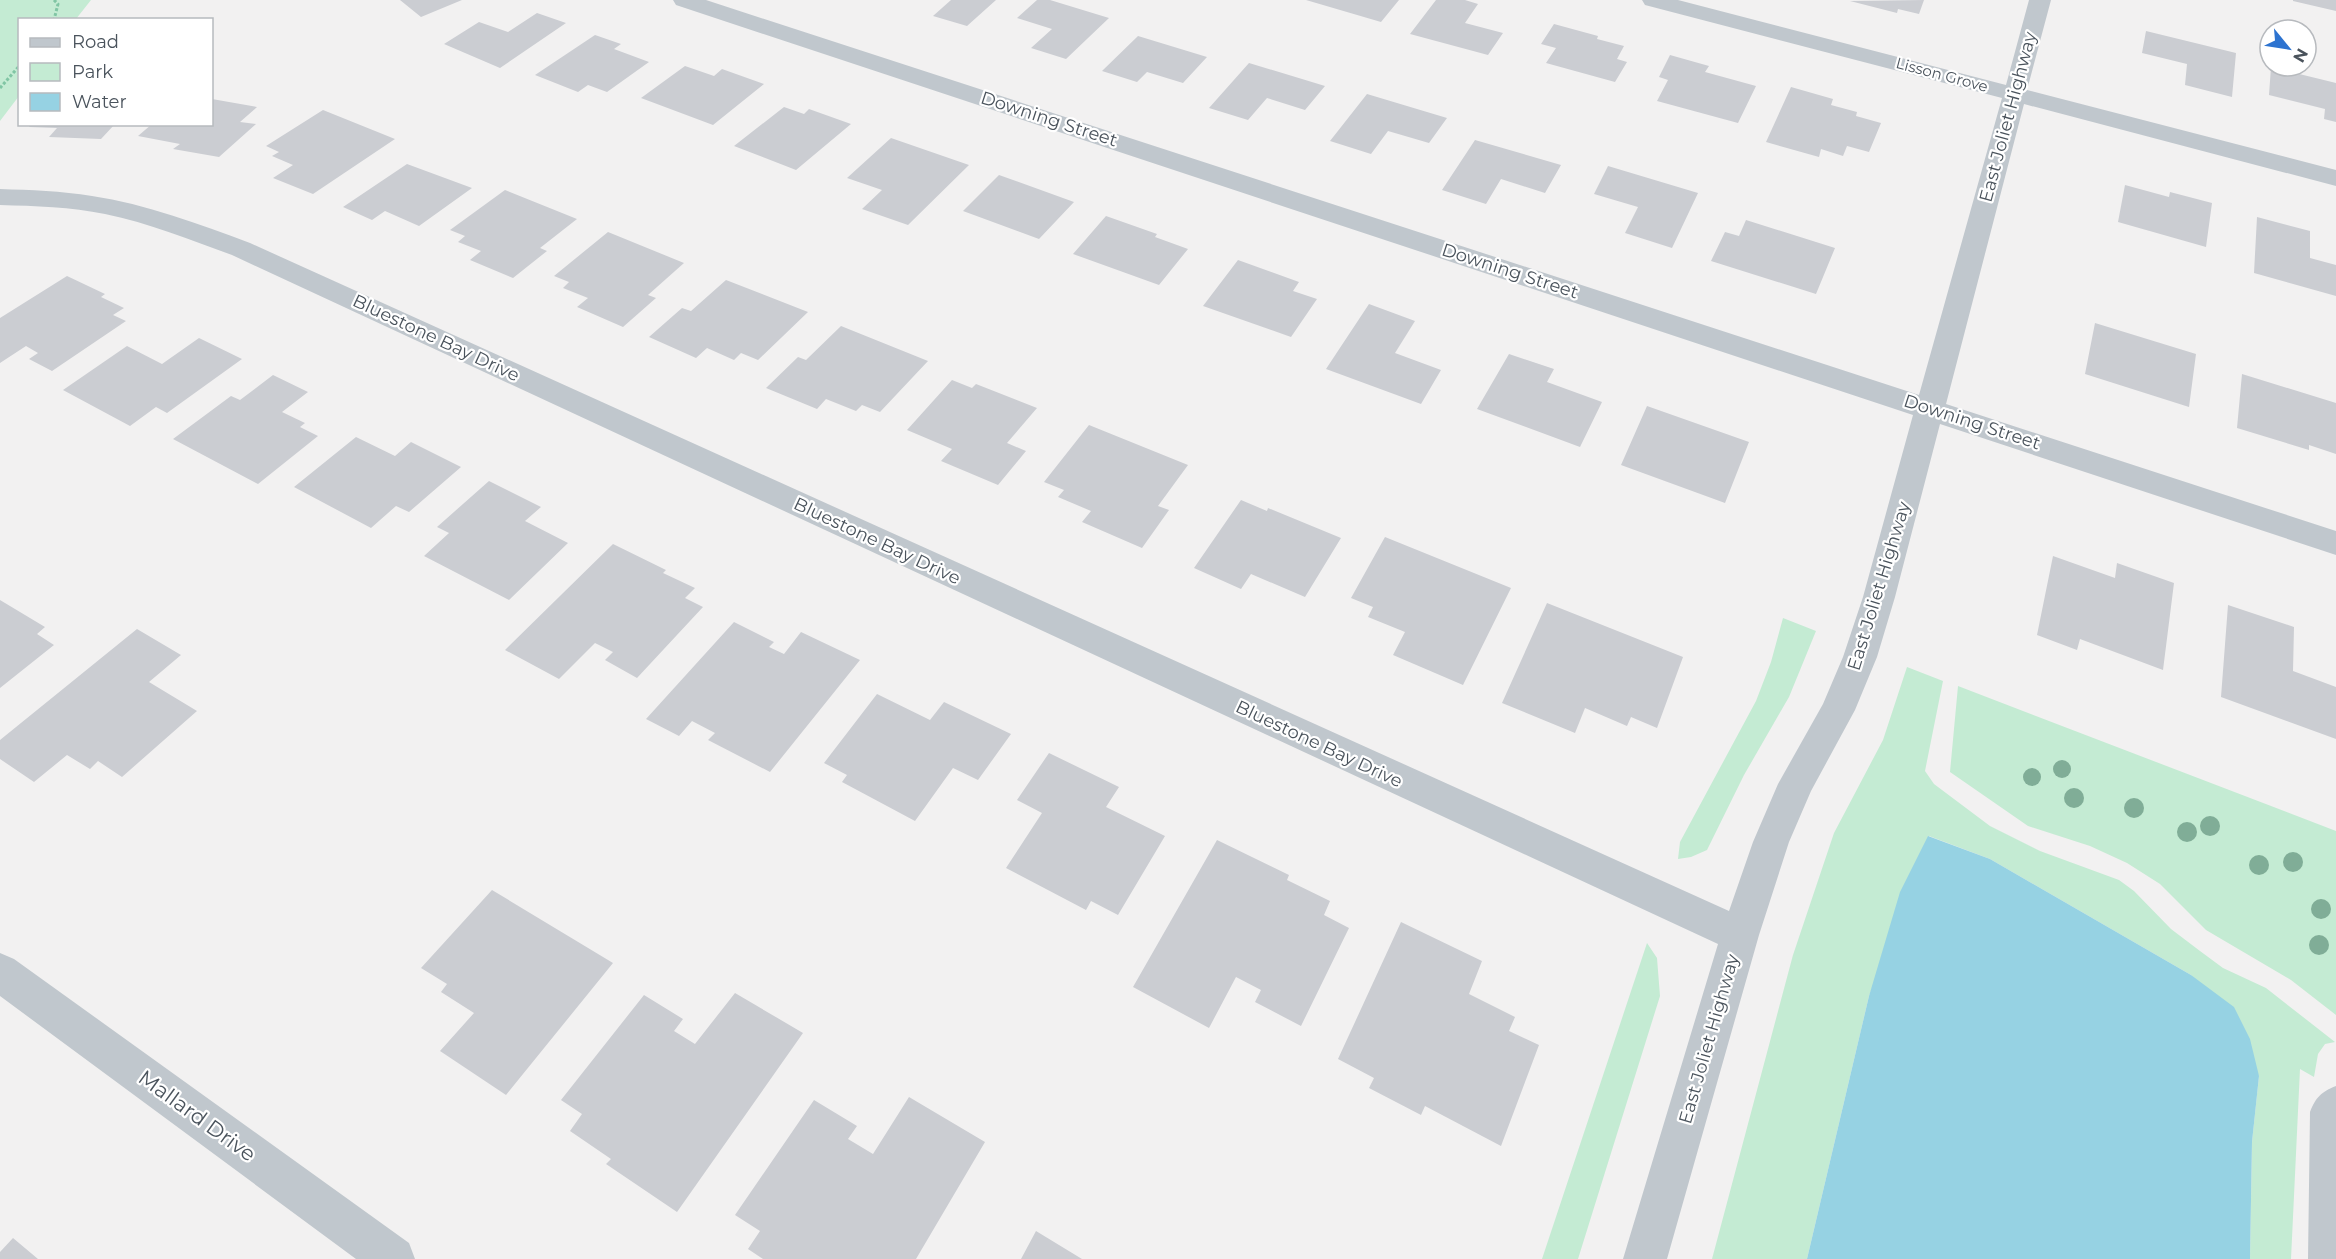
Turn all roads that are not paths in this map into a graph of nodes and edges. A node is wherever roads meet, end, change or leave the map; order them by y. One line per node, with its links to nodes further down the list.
1 (684, 0): 7 (street, Downing Street)
2 (1653, 0): 4 (street, Lisson Grove)
3 (2040, 0): 4 (street, East Joliet Highway)
4 (2014, 94): 5 (street, Lisson Grove); 7 (street, East Joliet Highway)
5 (2336, 178)
6 (0, 196): 9 (street, Bluestone Bay Drive)
7 (1930, 408): 8 (street, Downing Street); 9 (street, East Joliet Highway)
8 (2336, 543)
9 (1740, 935): 13 (street, East Joliet Highway)
10 (0, 972): 12 (street, Mallard Drive)
11 (2336, 1107): 14 (street)
12 (393, 1259)
13 (1645, 1259)
14 (2330, 1259)

